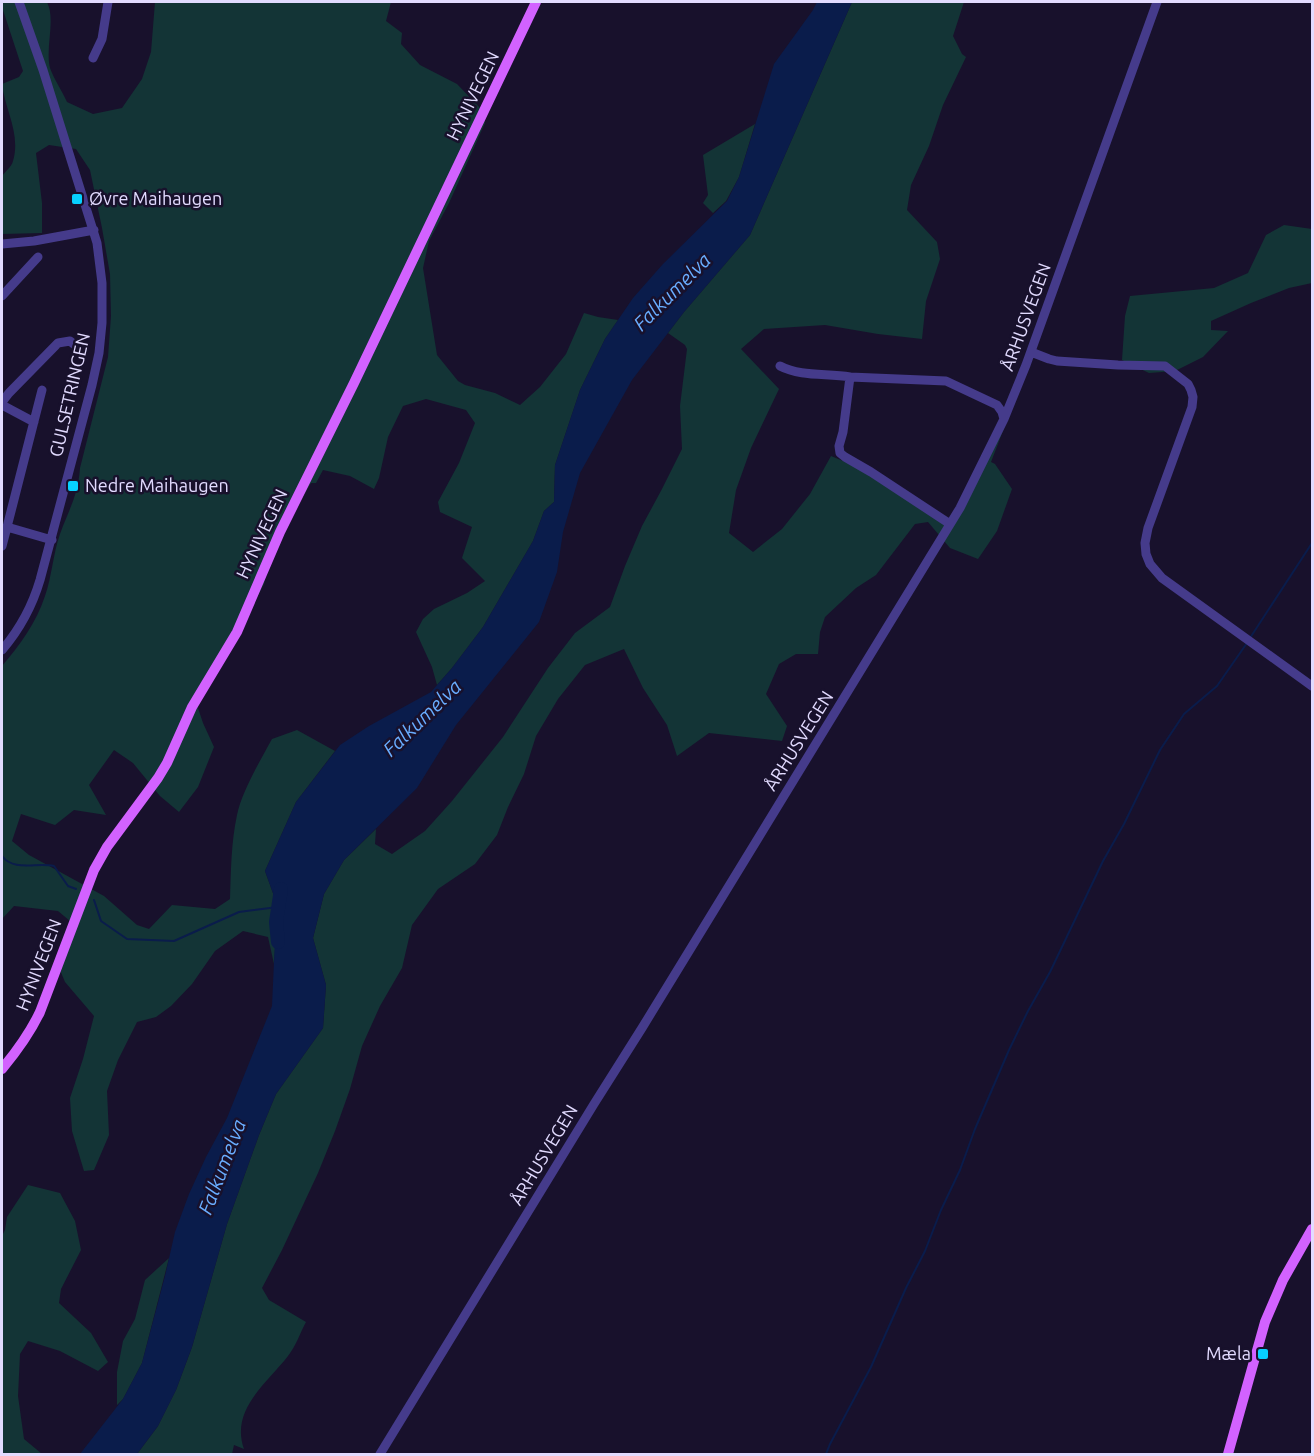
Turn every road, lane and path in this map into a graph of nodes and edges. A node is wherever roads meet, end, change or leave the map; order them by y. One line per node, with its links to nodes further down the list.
1 (19, 2): 6 (street, GULSETRINGEN)
2 (108, 2): 5 (street)
3 (536, 2): 26 (main road, HYNIVEGEN)
4 (1156, 2): 11 (street, ÅRHUSVEGEN)
5 (93, 58)
6 (94, 230): 7 (street); 22 (street, GULSETRINGEN)
7 (2, 244)
8 (38, 257): 9 (street)
9 (2, 296)
10 (76, 346): 16 (street)
11 (1031, 352): 15 (street, ÅRHUSVEGEN); 25 (street)
12 (780, 366): 13 (street)
13 (850, 377): 17 (street); 20 (street)
14 (42, 390): 19 (street)
15 (1013, 399): 17 (street); 18 (street, ÅRHUSVEGEN)
16 (2, 402): 19 (street)
17 (997, 405): 18 (street)
18 (1004, 419): 20 (street, ÅRHUSVEGEN)
19 (34, 422): 21 (street)
20 (950, 524): 28 (street, ÅRHUSVEGEN)
21 (7, 527): 22 (street); 23 (street)
22 (52, 540): 24 (street, GULSETRINGEN)
23 (2, 546)
24 (2, 650)
25 (1312, 686)
26 (2, 1069)
27 (1312, 1229): 29 (main road)
28 (380, 1455)
29 (1228, 1455)

